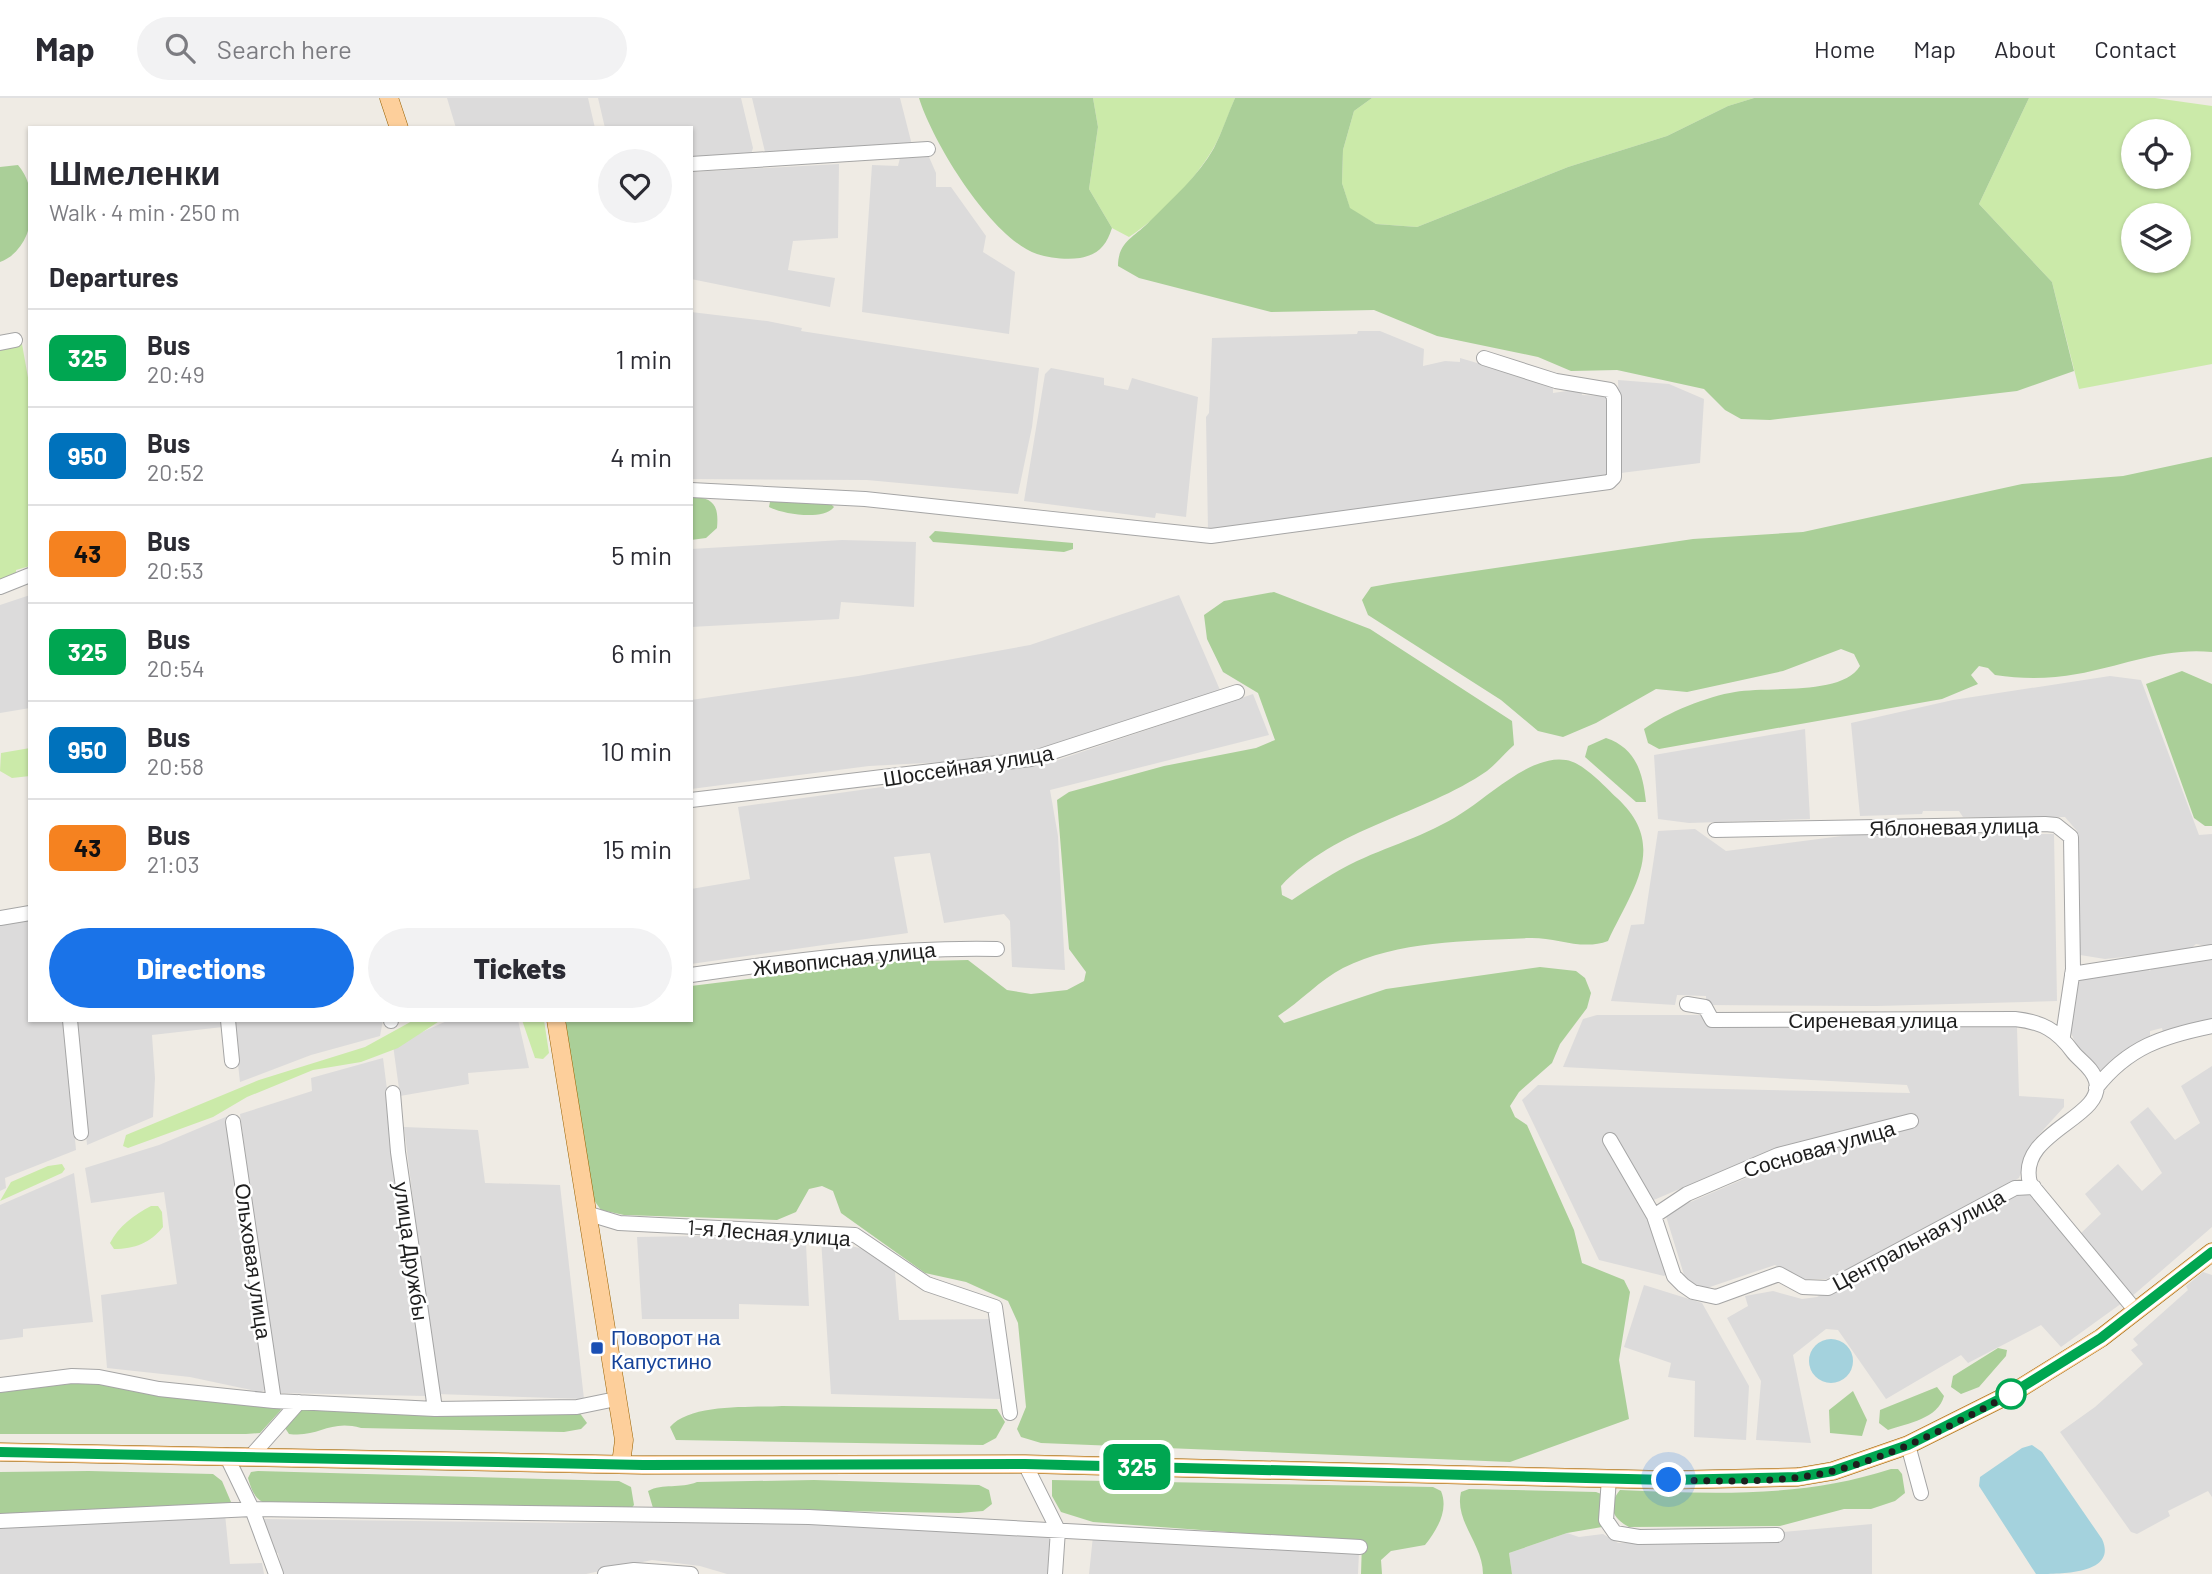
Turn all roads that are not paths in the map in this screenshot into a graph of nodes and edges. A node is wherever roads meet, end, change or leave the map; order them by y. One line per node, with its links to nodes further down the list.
1 (390, 98): 2 (main road)
2 (398, 126)
3 (928, 149): 4 (street)
4 (693, 164)
5 (15, 340): 6 (street)
6 (0, 343)
7 (1484, 358): 8 (street)
8 (693, 490)
9 (28, 577): 10 (street)
10 (0, 587)
11 (1237, 692): 12 (street, Шоссейная улица)
12 (693, 800)
13 (1715, 830): 18 (street, Яблоневая улица)
14 (28, 913): 15 (street)
15 (0, 918)
16 (997, 949): 19 (street, Живописная улица)
17 (2212, 952): 18 (street)
18 (2072, 974): 25 (street, Яблоневая улица)
19 (693, 975)
20 (1687, 1004): 25 (street, Сиреневая улица)
21 (70, 1022): 31 (street)
22 (228, 1022): 26 (street)
23 (556, 1022): 34 (main road)
24 (2212, 1026): 27 (street)
25 (2063, 1036): 27 (street)
26 (232, 1061)
27 (2096, 1088): 33 (street)
28 (393, 1093): 42 (street, улица Дружбы)
29 (1911, 1121): 35 (street, Сосновая улица)
30 (233, 1122): 40 (street, Ольховая улица)
31 (81, 1133)
32 (1610, 1140): 35 (street, Центральная улица)
33 (2034, 1187): 35 (street, Центральная улица); 37 (street)
34 (586, 1213): 39 (main road); 43 (street, 1-я Лесная улица)
35 (1654, 1216)
36 (2212, 1252): 37 (main road)
37 (2136, 1311): 44 (main road)
38 (0, 1385): 40 (street)
39 (616, 1399): 42 (street); 48 (main road)
40 (274, 1401): 41 (street)
41 (299, 1402): 42 (street); 47 (street)
42 (435, 1409)
43 (1010, 1413)
44 (1908, 1445): 50 (main road); 51 (street)
45 (0, 1452): 46 (main road)
46 (226, 1455): 47 (main road); 52 (street)
47 (252, 1455): 48 (main road)
48 (621, 1464): 49 (main road)
49 (1025, 1464): 50 (main road); 54 (street)
50 (1609, 1478): 55 (street)
51 (1921, 1493)
52 (252, 1509): 53 (street); 54 (street); 57 (street)
53 (0, 1521)
54 (1058, 1530): 56 (street); 60 (street)
55 (1777, 1535)
56 (1360, 1547)
57 (276, 1574)
58 (605, 1574): 59 (street)
59 (691, 1574)
60 (1055, 1574)

